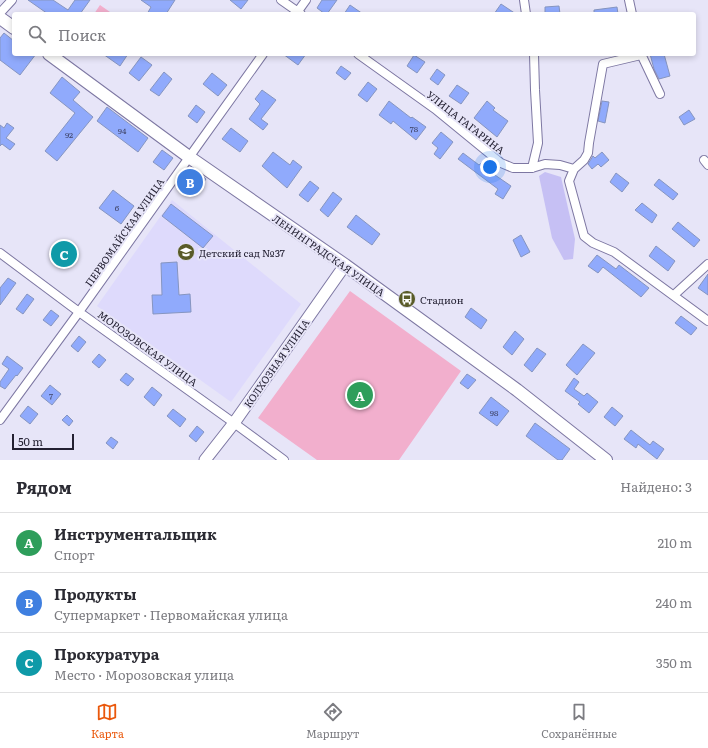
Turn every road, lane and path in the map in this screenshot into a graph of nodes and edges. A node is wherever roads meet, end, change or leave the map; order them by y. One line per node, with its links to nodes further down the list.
1 (12, 0): 10 (street)
2 (281, 0): 6 (street)
3 (306, 0): 7 (street)
4 (524, 0): 8 (street)
5 (629, 0): 9 (street)
6 (297, 12)
7 (299, 12)
8 (526, 12)
9 (632, 12)
10 (0, 13)
11 (0, 18): 12 (main road)
12 (12, 27)
13 (52, 56): 20 (main road, ЛЕНИНГРАДСКАЯ УЛИЦА)
14 (262, 56): 20 (street, ПЕРВОМАЙСКАЯ УЛИЦА)
15 (361, 56): 21 (street, УЛИЦА ГАГАРИНА)
16 (534, 56): 21 (street)
17 (633, 56): 22 (street)
18 (642, 56): 19 (street)
19 (660, 94)
20 (189, 156): 25 (main road, ЛЕНИНГРАДСКАЯ УЛИЦА); 27 (street, ПЕРВОМАЙСКАЯ УЛИЦА)
21 (532, 168): 22 (street, УЛИЦА ГАГАРИНА)
22 (574, 169): 26 (street)
23 (0, 253): 27 (street, МОРОЗОВСКАЯ УЛИЦА)
24 (708, 264): 26 (street)
25 (345, 265): 30 (main road, КОЛХОЗНАЯ УЛИЦА); 33 (main road, ЛЕНИНГРАДСКАЯ УЛИЦА)
26 (674, 295): 28 (street)
27 (80, 312): 29 (street, ПЕРВОМАЙСКАЯ УЛИЦА); 30 (street, МОРОЗОВСКАЯ УЛИЦА)
28 (708, 321)
29 (0, 420)
30 (234, 422): 31 (main road, КОЛХОЗНАЯ УЛИЦА); 32 (street, МОРОЗОВСКАЯ УЛИЦА)
31 (205, 460)
32 (284, 460)
33 (606, 460)

